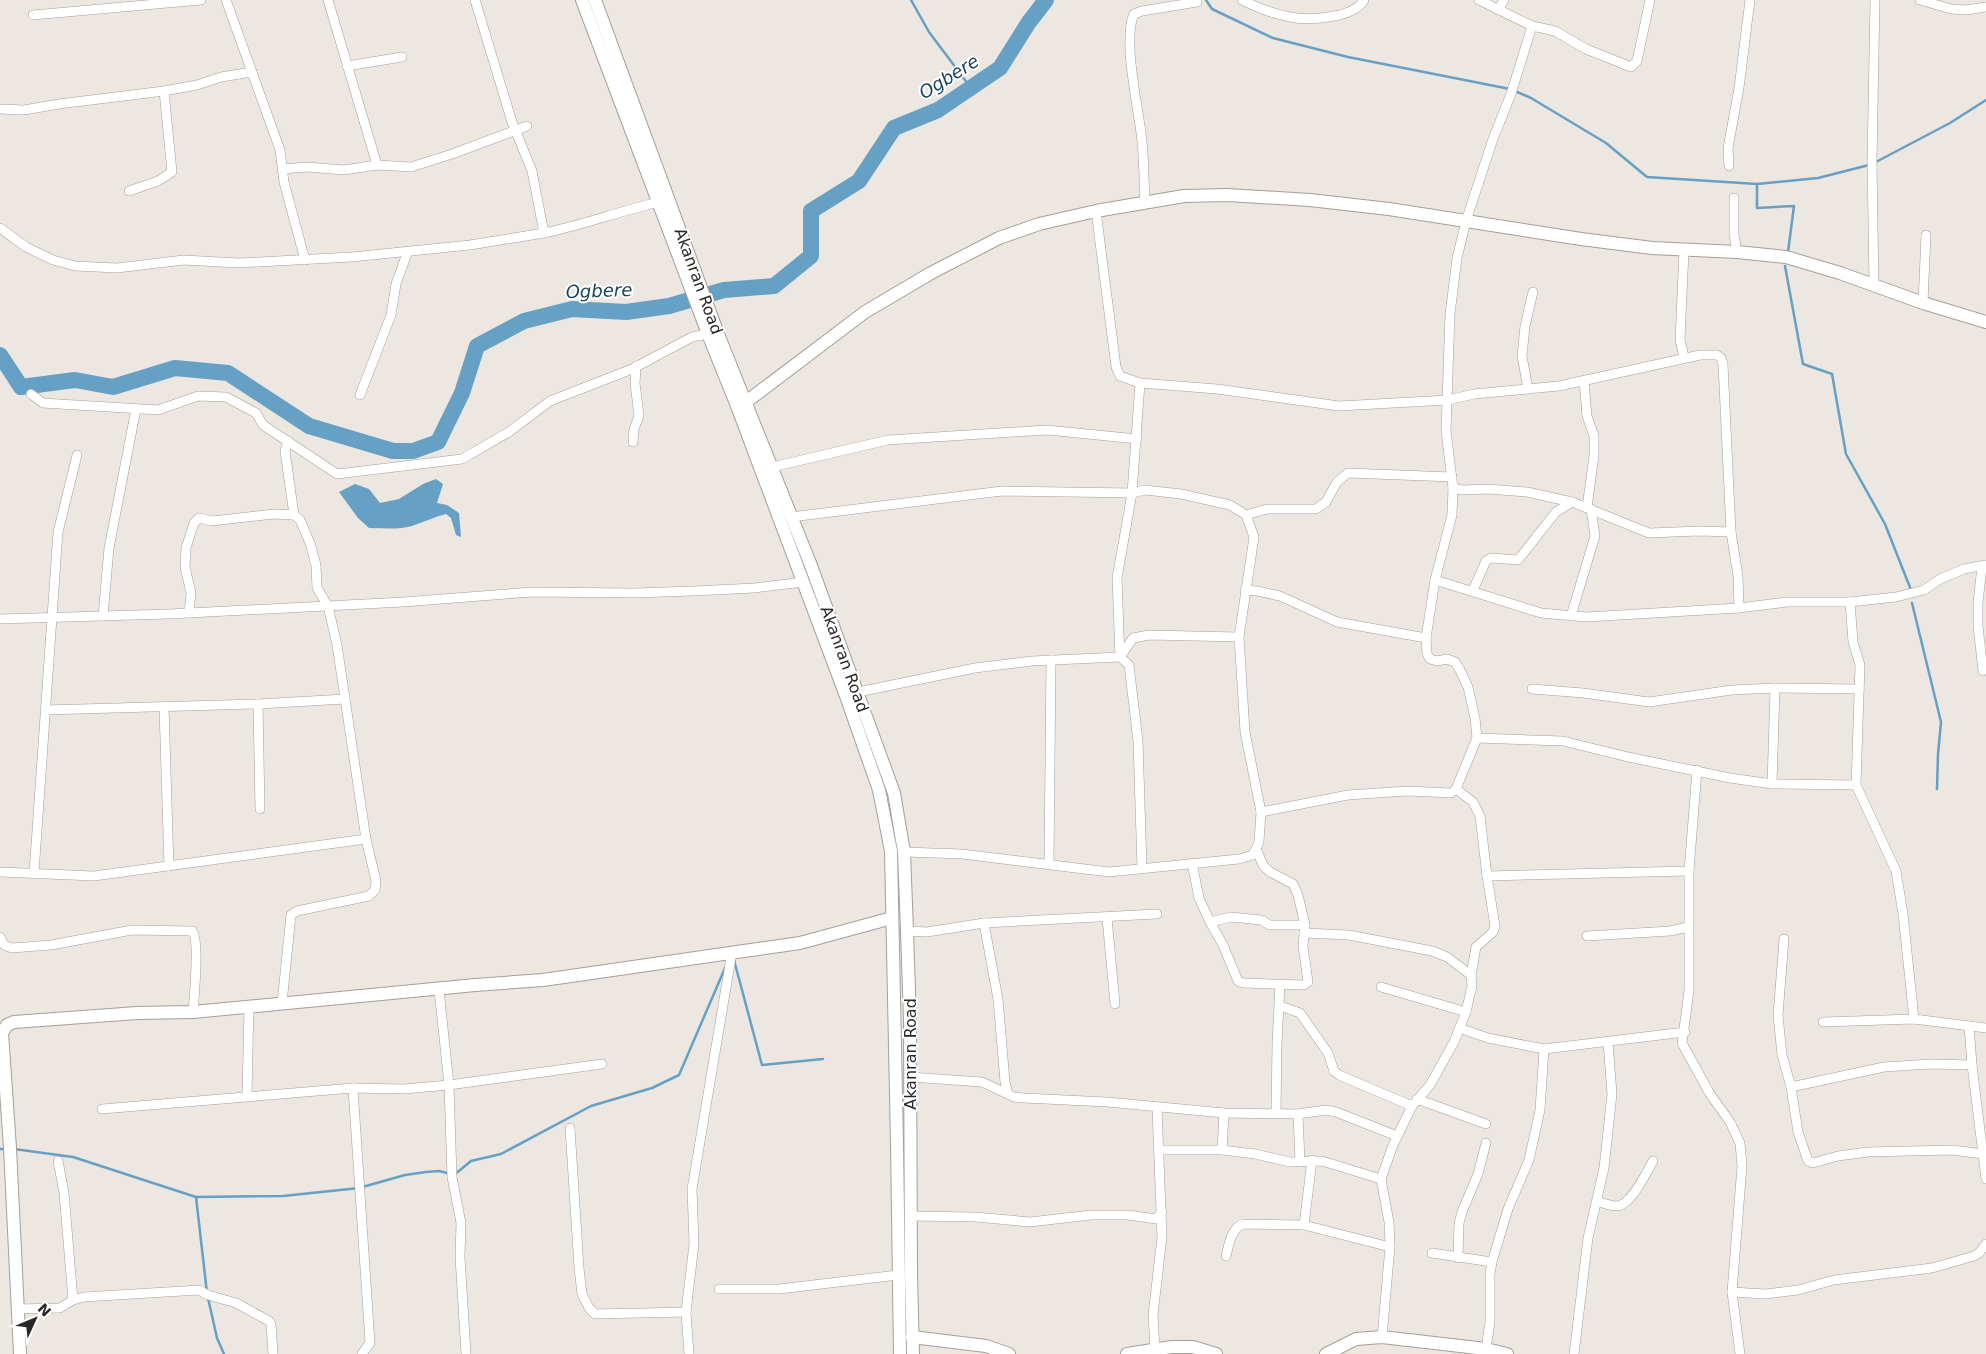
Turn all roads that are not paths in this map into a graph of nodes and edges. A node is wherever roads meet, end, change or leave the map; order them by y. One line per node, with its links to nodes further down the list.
1 (88, 0): 18 (street)
2 (201, 0): 18 (street)
3 (226, 0): 24 (street)
4 (328, 0): 23 (street)
5 (475, 0): 29 (street)
6 (582, 0): 25 (street, Akanran Road)
7 (595, 0): 25 (street, Akanran Road)
8 (1242, 0): 9 (street)
9 (1364, 0)
10 (1479, 0): 19 (street)
11 (1504, 0): 19 (street)
12 (1650, 0): 21 (street)
13 (1750, 0): 31 (street)
14 (1875, 0): 47 (street)
15 (1920, 0): 17 (street)
16 (1197, 2): 36 (street)
17 (1986, 7)
18 (91, 10): 20 (street)
19 (1498, 10): 21 (street)
20 (33, 14)
21 (1532, 26): 38 (street)
22 (402, 57): 23 (street)
23 (347, 66): 30 (street)
24 (252, 72): 26 (street); 32 (street)
25 (620, 82): 35 (street, Akanran Road); 46 (street, Akanran Road)
26 (164, 91): 27 (street); 33 (street)
27 (0, 109)
28 (527, 126): 29 (street)
29 (515, 132): 30 (street); 40 (street)
30 (377, 165): 32 (street)
31 (1729, 166)
32 (282, 169): 45 (street)
33 (129, 191)
34 (1734, 198): 44 (street)
35 (659, 202): 40 (street); 46 (street, Akanran Road)
36 (1145, 202): 37 (street); 38 (street)
37 (1096, 211): 56 (street); 61 (street)
38 (1466, 222): 42 (street); 60 (street)
39 (0, 229): 45 (street)
40 (544, 233): 43 (street)
41 (1926, 235): 50 (street)
42 (1684, 250): 44 (street); 53 (street)
43 (408, 252): 45 (street); 59 (street)
44 (1737, 252): 47 (street)
45 (305, 260)
46 (696, 284): 49 (street, Akanran Road)
47 (1874, 286): 50 (street)
48 (1533, 292): 57 (street)
49 (703, 302): 52 (street, Akanran Road); 61 (street, Akanran Road)
50 (1923, 303): 51 (street)
51 (1986, 322)
52 (708, 334): 54 (street); 81 (street, Akanran Road)
53 (1684, 357): 55 (street); 78 (street)
54 (636, 366): 64 (street); 65 (street)
55 (1584, 380): 57 (street); 72 (street)
56 (1140, 383): 60 (street); 63 (street)
57 (1528, 389): 60 (street)
58 (31, 394): 62 (street)
59 (360, 395)
60 (1448, 400): 68 (street)
61 (746, 402): 67 (street, Akanran Road)
62 (136, 409): 64 (street); 88 (street)
63 (1137, 439): 67 (street); 70 (street)
64 (288, 441): 73 (street)
65 (633, 442)
66 (77, 455): 90 (street)
67 (772, 467): 76 (street, Akanran Road)
68 (1452, 476): 69 (street); 74 (street)
69 (1453, 488): 71 (street); 80 (street)
70 (1132, 493): 74 (street); 76 (street); 94 (street)
71 (1572, 502): 72 (street); 83 (street)
72 (1589, 508): 75 (street); 77 (street)
73 (294, 515): 85 (street); 87 (street)
74 (1246, 515): 82 (street)
75 (1606, 515): 77 (street); 78 (street)
76 (790, 517): 100 (street, Akanran Road)
77 (1594, 524): 89 (street)
78 (1731, 532): 86 (street)
79 (1984, 566): 84 (street); 96 (street)
80 (1435, 580): 83 (street); 93 (street)
81 (804, 582): 85 (street); 124 (street, Akanran Road)
82 (1245, 590): 92 (street); 93 (street)
83 (1473, 590): 89 (street)
84 (1850, 602): 86 (street); 99 (street)
85 (328, 606): 87 (street); 101 (street)
86 (1739, 608): 89 (street)
87 (189, 613): 88 (street)
88 (103, 616): 90 (street)
89 (1571, 616)
90 (52, 617): 91 (street); 104 (street)
91 (0, 619)
92 (1239, 637): 94 (street); 111 (street)
93 (1426, 638): 105 (street)
94 (1120, 657): 95 (street); 118 (street)
95 (1051, 660): 100 (street); 115 (street)
96 (1983, 671)
97 (1775, 688): 98 (street); 99 (street); 107 (street)
98 (1532, 689)
99 (1859, 689): 108 (street)
100 (858, 692): 113 (street, Akanran Road)
101 (344, 699): 102 (street); 112 (street)
102 (258, 704): 103 (street); 110 (street)
103 (164, 707): 104 (street); 117 (street)
104 (45, 710): 121 (street)
105 (1477, 738): 106 (street); 109 (street)
106 (1697, 770): 107 (street); 119 (street)
107 (1772, 784): 108 (street)
108 (1856, 786): 147 (street)
109 (1456, 788): 111 (street); 122 (street)
110 (260, 809)
111 (1261, 812): 114 (street)
112 (366, 839): 117 (street); 141 (street)
113 (904, 852): 115 (street); 130 (street, Akanran Road)
114 (1256, 852): 116 (street); 129 (street)
115 (1050, 864): 118 (street)
116 (1192, 864): 118 (street); 126 (street)
117 (169, 866): 121 (street)
118 (1142, 868)
119 (1689, 871): 122 (street); 128 (street)
120 (0, 872): 121 (street)
121 (34, 873)
122 (1487, 876): 137 (street)
123 (1157, 914): 125 (street)
124 (892, 918): 134 (street); 135 (street, Akanran Road)
125 (1107, 918): 127 (street); 142 (street)
126 (1210, 922): 129 (street); 138 (street)
127 (984, 923): 130 (street); 162 (street)
128 (1688, 927): 131 (street); 152 (street)
129 (1305, 929): 137 (street); 138 (street)
130 (907, 931): 136 (street, Akanran Road)
131 (1587, 936)
132 (0, 937): 145 (street)
133 (1784, 939): 160 (street)
134 (732, 952): 140 (street); 199 (street)
135 (893, 959): 136 (street); 194 (street, Akanran Road)
136 (908, 960): 158 (street, Akanran Road)
137 (1472, 975): 146 (street)
138 (1280, 984): 144 (street)
139 (1381, 987): 146 (street)
140 (439, 990): 141 (street); 159 (street)
141 (282, 1003): 143 (street)
142 (1115, 1004)
143 (249, 1006): 145 (street); 163 (street)
144 (1280, 1006): 164 (street); 168 (street)
145 (193, 1012): 155 (street)
146 (1466, 1012): 150 (street)
147 (1914, 1019): 148 (street); 149 (street)
148 (1823, 1022)
149 (1969, 1026): 151 (street); 157 (street)
150 (1459, 1028): 154 (street); 164 (street)
151 (1986, 1028)
152 (1685, 1032): 153 (street); 196 (street)
153 (1608, 1042): 154 (street); 184 (street)
154 (1544, 1049): 193 (street)
155 (2, 1051): 198 (street)
156 (602, 1064): 159 (street)
157 (1972, 1065): 160 (street); 172 (street)
158 (910, 1077): 162 (street); 186 (street, Akanran Road)
159 (449, 1086): 161 (street); 207 (street)
160 (1791, 1087): 177 (street)
161 (353, 1088): 163 (street); 206 (street)
162 (1008, 1094): 165 (street)
163 (247, 1096): 166 (street)
164 (1414, 1103): 170 (street); 173 (street)
165 (1157, 1108): 167 (street); 175 (street)
166 (102, 1109)
167 (1224, 1113): 168 (street); 176 (street)
168 (1276, 1113): 169 (street)
169 (1298, 1114): 173 (street); 181 (street)
170 (1486, 1124)
171 (570, 1128): 199 (street)
172 (1983, 1129): 177 (street)
173 (1397, 1136): 183 (street)
174 (1486, 1144): 192 (street)
175 (1159, 1150): 176 (street); 185 (street)
176 (1222, 1150): 181 (street)
177 (1984, 1154): 182 (street)
178 (1312, 1160): 181 (street); 183 (street); 187 (street)
179 (58, 1161): 197 (street)
180 (1653, 1161): 184 (street)
181 (1300, 1162)
182 (1986, 1179)
183 (1380, 1180): 189 (street)
184 (1597, 1200): 216 (street)
185 (1162, 1212): 186 (street); 203 (street)
186 (911, 1216): 200 (street, Akanran Road)
187 (1304, 1225): 189 (street); 191 (street)
188 (1986, 1244): 196 (street)
189 (1390, 1247): 201 (street)
190 (1432, 1253): 192 (street)
191 (1226, 1256)
192 (1458, 1258): 193 (street)
193 (1492, 1262): 202 (street)
194 (898, 1275): 195 (street); 209 (street, Akanran Road)
195 (718, 1289)
196 (1732, 1292): 217 (street)
197 (73, 1300): 198 (street); 205 (street)
198 (17, 1309): 204 (street)
199 (686, 1312): 208 (street)
200 (912, 1337): 210 (street, Akanran Road); 211 (street)
201 (1382, 1337): 202 (street); 214 (street)
202 (1486, 1348): 215 (street)
203 (1155, 1349): 212 (street); 213 (street)
204 (20, 1354)
205 (273, 1354)
206 (362, 1354)
207 (466, 1354)
208 (689, 1354)
209 (900, 1354)
210 (912, 1354)
211 (1008, 1354)
212 (1127, 1354)
213 (1216, 1354)
214 (1328, 1354)
215 (1508, 1354)
216 (1574, 1354)
217 (1740, 1354)

